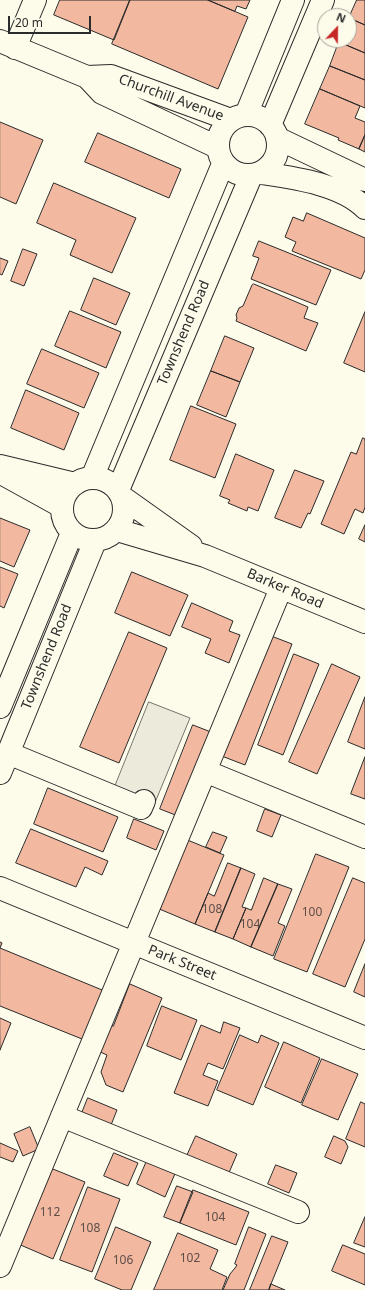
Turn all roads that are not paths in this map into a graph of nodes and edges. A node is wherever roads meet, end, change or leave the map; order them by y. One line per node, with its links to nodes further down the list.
1 (34, 0): 4 (street)
2 (293, 0): 6 (street)
3 (323, 0): 7 (street)
4 (7, 44): 5 (street, Churchill Avenue)
5 (87, 77): 6 (street, Churchill Avenue); 8 (street, Churchill Avenue)
6 (239, 117): 7 (street); 8 (street)
7 (274, 131): 9 (street); 10 (street)
8 (220, 155): 9 (street); 14 (street, Townshend Road)
9 (256, 174): 11 (street); 15 (street, Townshend Road)
10 (365, 180)
11 (365, 208)
12 (0, 466): 14 (street)
13 (0, 472): 16 (street)
14 (84, 481): 15 (street); 16 (street)
15 (120, 493): 17 (street); 20 (street, Barker Road)
16 (61, 506): 18 (street)
17 (117, 530): 19 (street); 20 (street, Barker Road)
18 (72, 532): 19 (street); 23 (street, Townshend Road)
19 (95, 541): 24 (street, Townshend Road)
20 (205, 556): 21 (street, Barker Road)
21 (281, 588): 22 (street, Barker Road); 25 (street)
22 (365, 622)
23 (0, 707)
24 (8, 752): 26 (street, Townshend Road); 27 (street)
25 (205, 771): 28 (street); 30 (street)
26 (0, 772)
27 (144, 801)
28 (365, 837)
29 (0, 888): 30 (street, Park Street)
30 (133, 943): 31 (street, Park Street); 32 (street)
31 (365, 1038)
32 (62, 1116): 33 (street); 34 (street)
33 (298, 1212)
34 (0, 1266)

